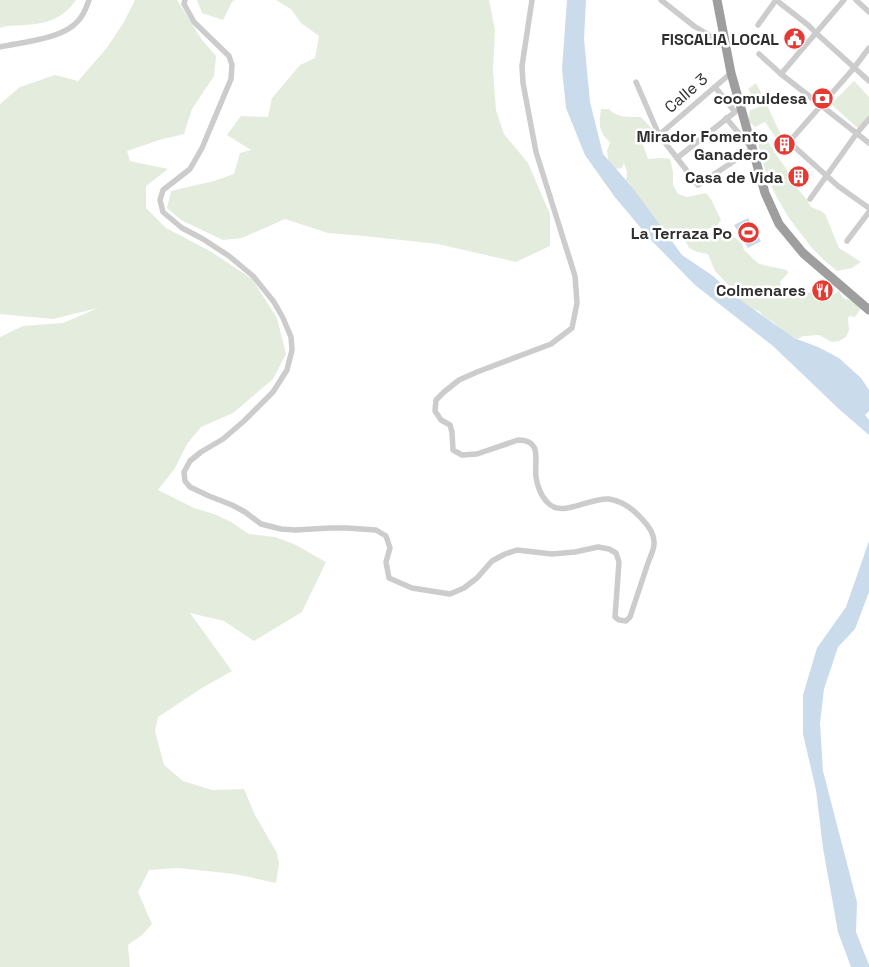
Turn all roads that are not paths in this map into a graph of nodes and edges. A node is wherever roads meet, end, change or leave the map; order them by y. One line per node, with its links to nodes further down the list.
1 (89, 0): 13 (street)
2 (184, 0): 3 (street)
3 (532, 0)
4 (661, 0): 12 (street)
5 (717, 0): 12 (highway)
6 (776, 0): 10 (street); 11 (street)
7 (844, 0): 11 (street)
8 (856, 0): 9 (street)
9 (869, 12)
10 (758, 25)
11 (816, 33): 16 (street); 18 (street)
12 (726, 45): 17 (highway)
13 (0, 47)
14 (869, 48): 16 (street)
15 (759, 54): 18 (street)
16 (854, 68): 19 (street); 22 (street)
17 (731, 73): 21 (street, Calle 3); 28 (highway)
18 (781, 74): 22 (street)
19 (869, 81)
20 (636, 82): 26 (street)
21 (715, 87): 23 (street); 26 (street, Calle 3)
22 (822, 106): 25 (street); 30 (street)
23 (726, 118): 28 (street); 29 (street)
24 (869, 119): 25 (street)
25 (857, 133): 27 (street); 30 (street)
26 (659, 135): 29 (street)
27 (869, 143)
28 (752, 149): 29 (street); 34 (highway)
29 (677, 158)
30 (826, 177): 31 (street); 32 (street)
31 (810, 199)
32 (869, 210): 33 (street)
33 (847, 241)
34 (869, 310)

